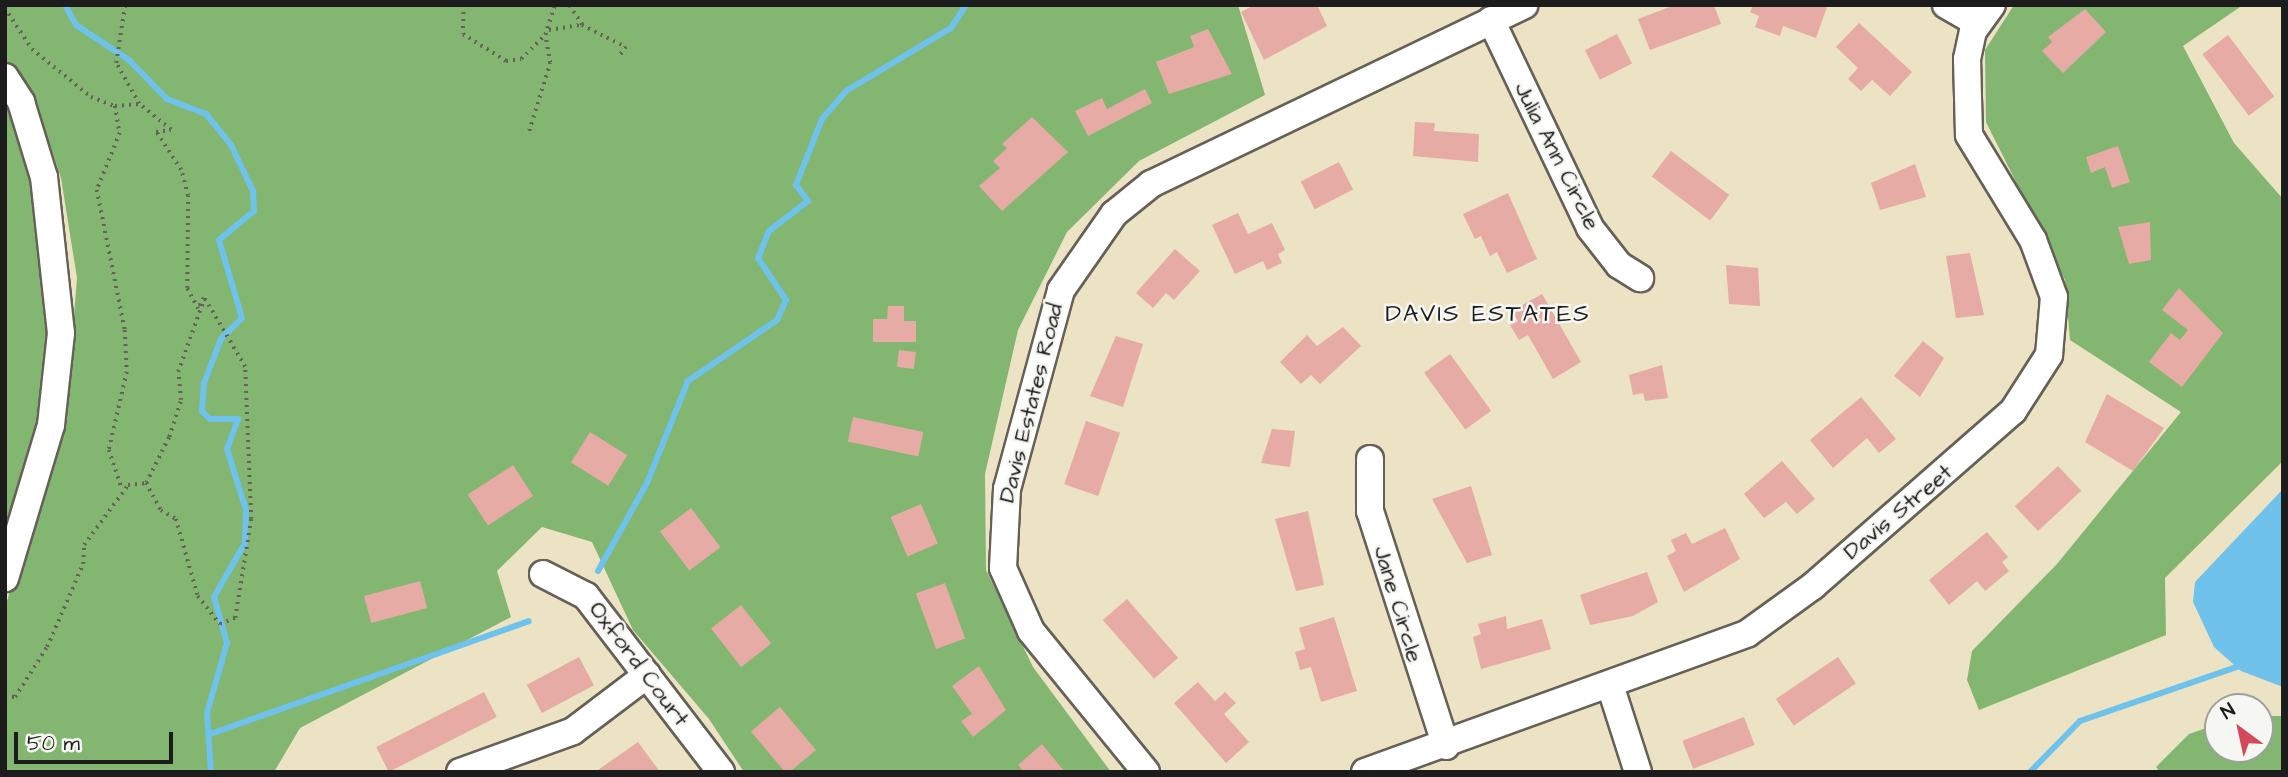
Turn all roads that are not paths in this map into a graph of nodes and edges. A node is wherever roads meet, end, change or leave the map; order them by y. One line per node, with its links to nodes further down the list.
1 (1524, 5): 4 (street, Davis Estates Road)
2 (1945, 5): 3 (street)
3 (1985, 14): 11 (street, Davis Street)
4 (1491, 20): 6 (street, Julia Ann Circle); 15 (street, Davis Estates Road)
5 (5, 77): 9 (street)
6 (1640, 278)
7 (1370, 459): 12 (street, Jane Circle)
8 (543, 575): 10 (street, Oxford Court)
9 (5, 578)
10 (647, 676): 13 (street); 14 (street, Oxford Court)
11 (1611, 688): 12 (street, Davis Street); 17 (street)
12 (1446, 746): 16 (street, Davis Street)
13 (460, 772)
14 (721, 772)
15 (1146, 772)
16 (1365, 772)
17 (1638, 772)

